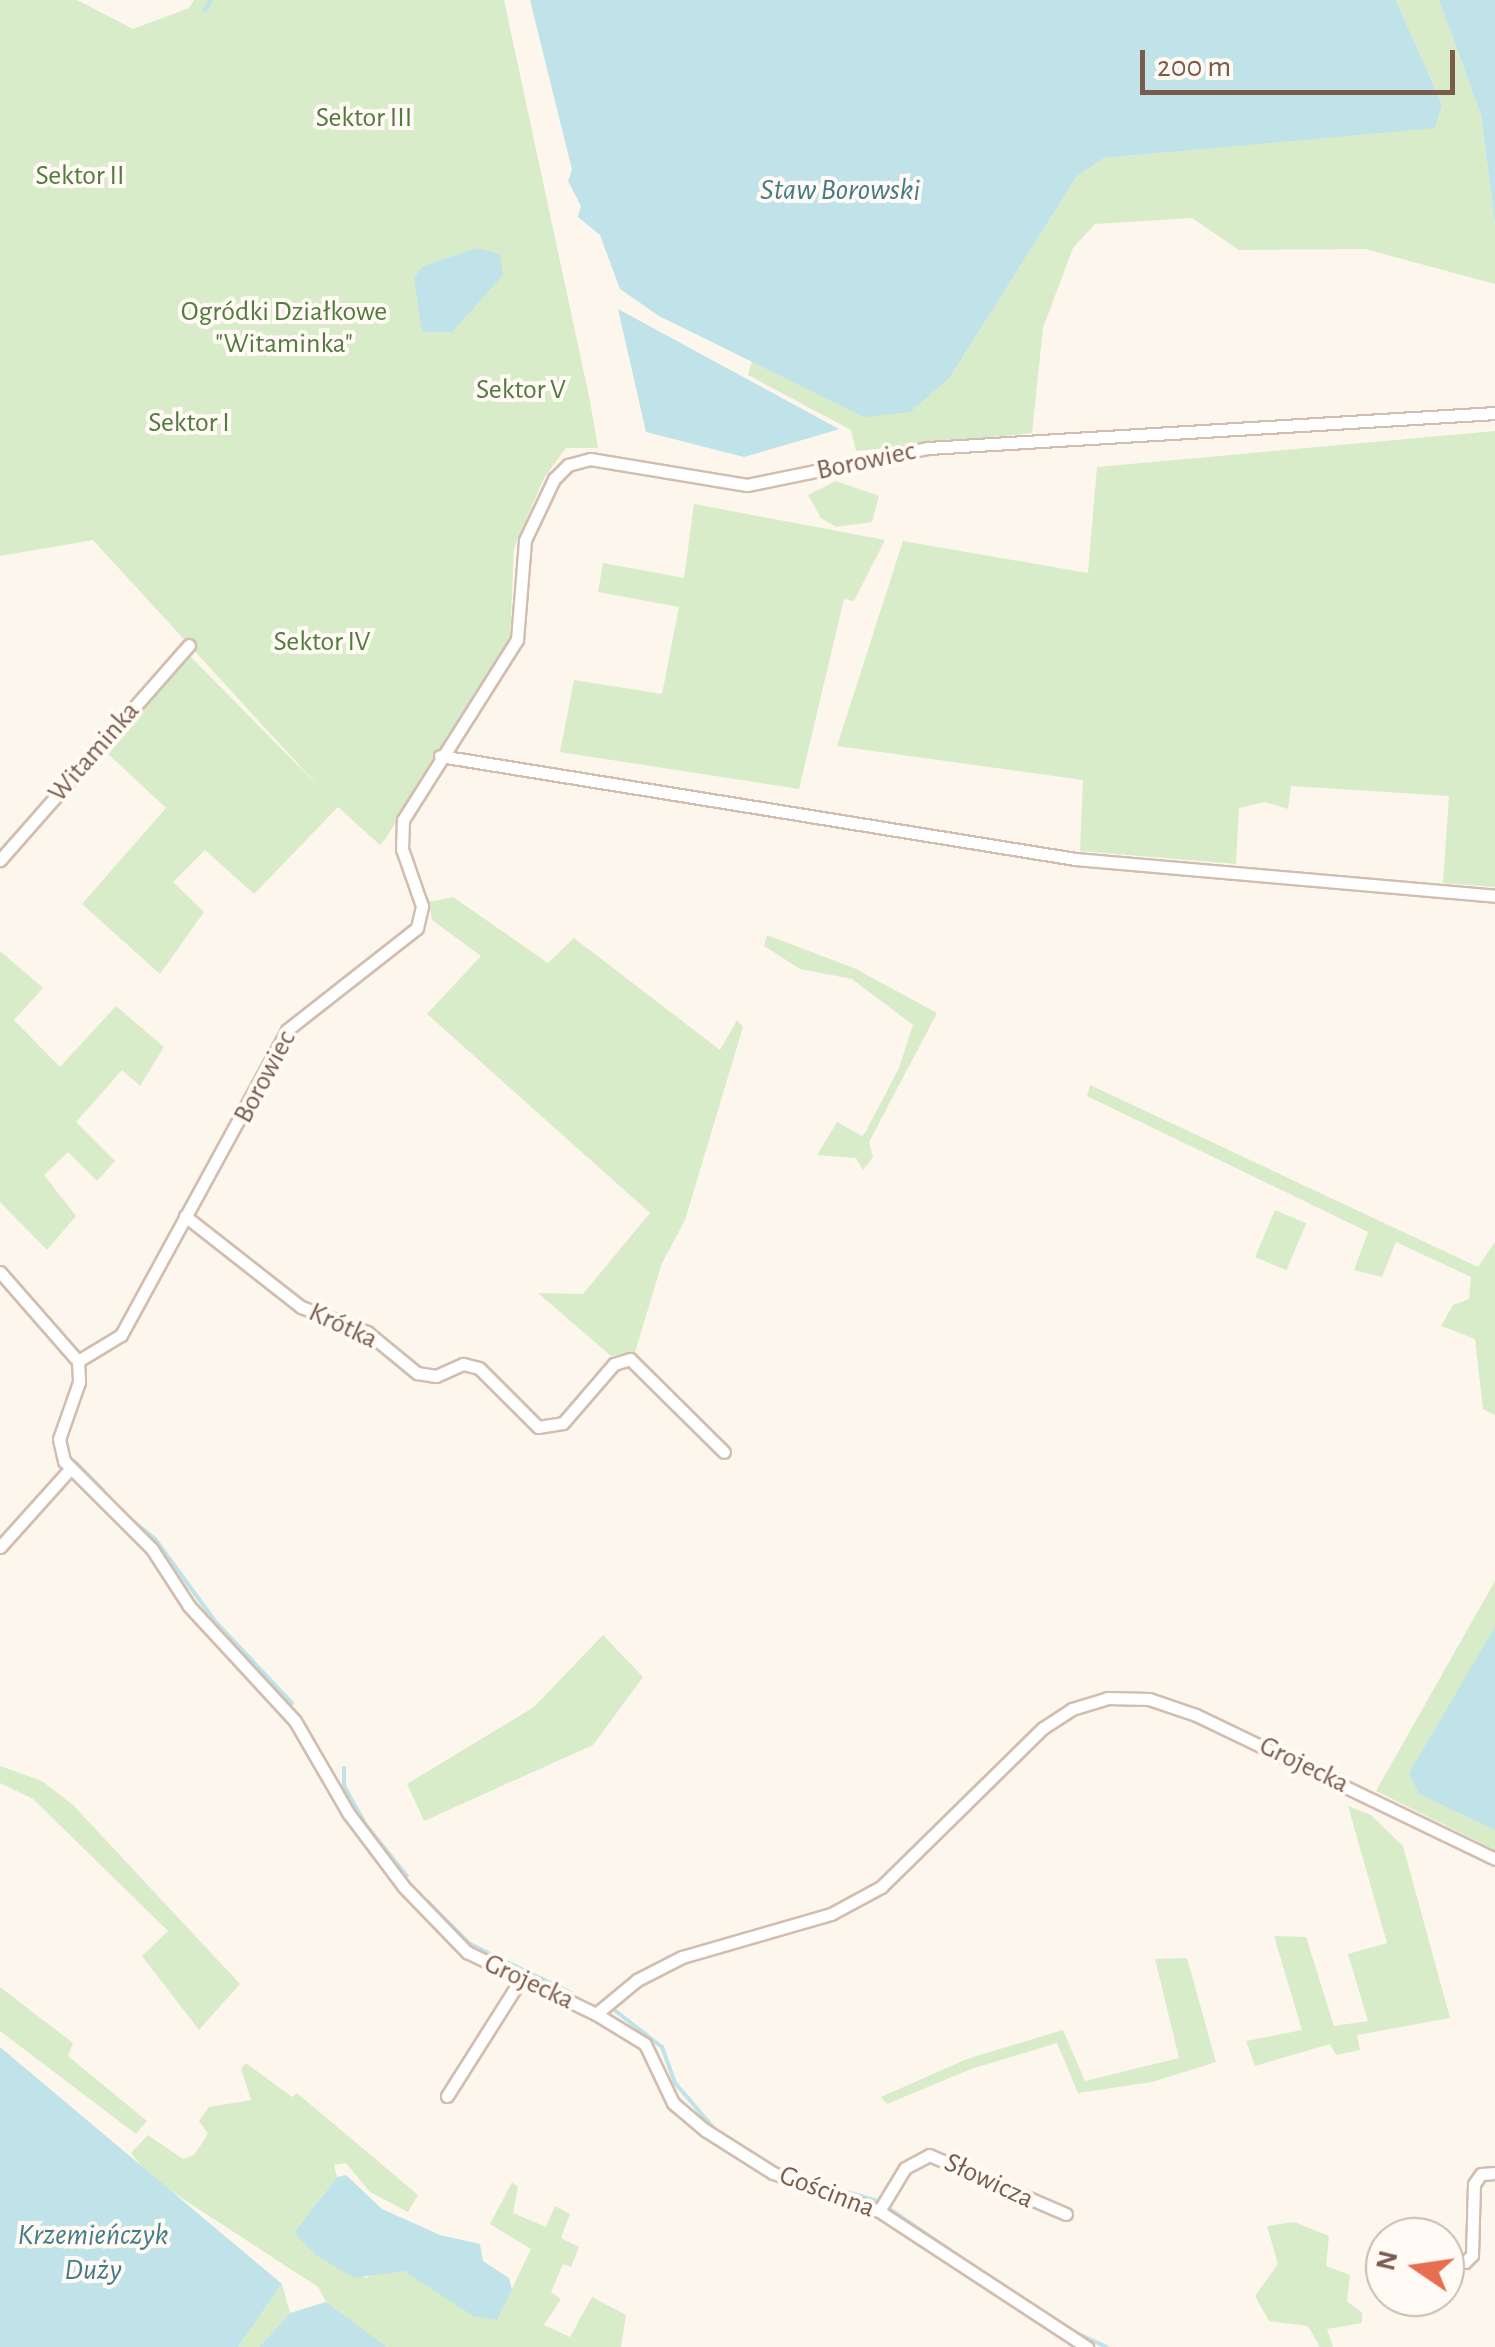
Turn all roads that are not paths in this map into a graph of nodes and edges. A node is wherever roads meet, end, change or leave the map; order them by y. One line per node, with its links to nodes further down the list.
1 (1495, 413): 3 (street, Borowiec)
2 (189, 645): 4 (street, Witaminka)
3 (440, 756): 5 (street); 6 (street, Borowiec)
4 (0, 860)
5 (1495, 896)
6 (185, 1216): 8 (street, Borowiec); 9 (street, Krótka)
7 (0, 1272): 8 (street)
8 (78, 1360): 10 (street)
9 (724, 1452)
10 (70, 1469): 11 (street); 13 (street, Grojecka)
11 (0, 1547)
12 (1495, 1859): 14 (street, Grojecka)
13 (521, 1979): 14 (street, Grojecka); 15 (street)
14 (596, 2014): 17 (street, Gościnna)
15 (447, 2096)
16 (1495, 2173): 19 (street)
17 (879, 2211): 18 (street, Słowicza); 20 (street, Gościnna)
18 (1066, 2214)
19 (1465, 2262)
20 (1086, 2347)

